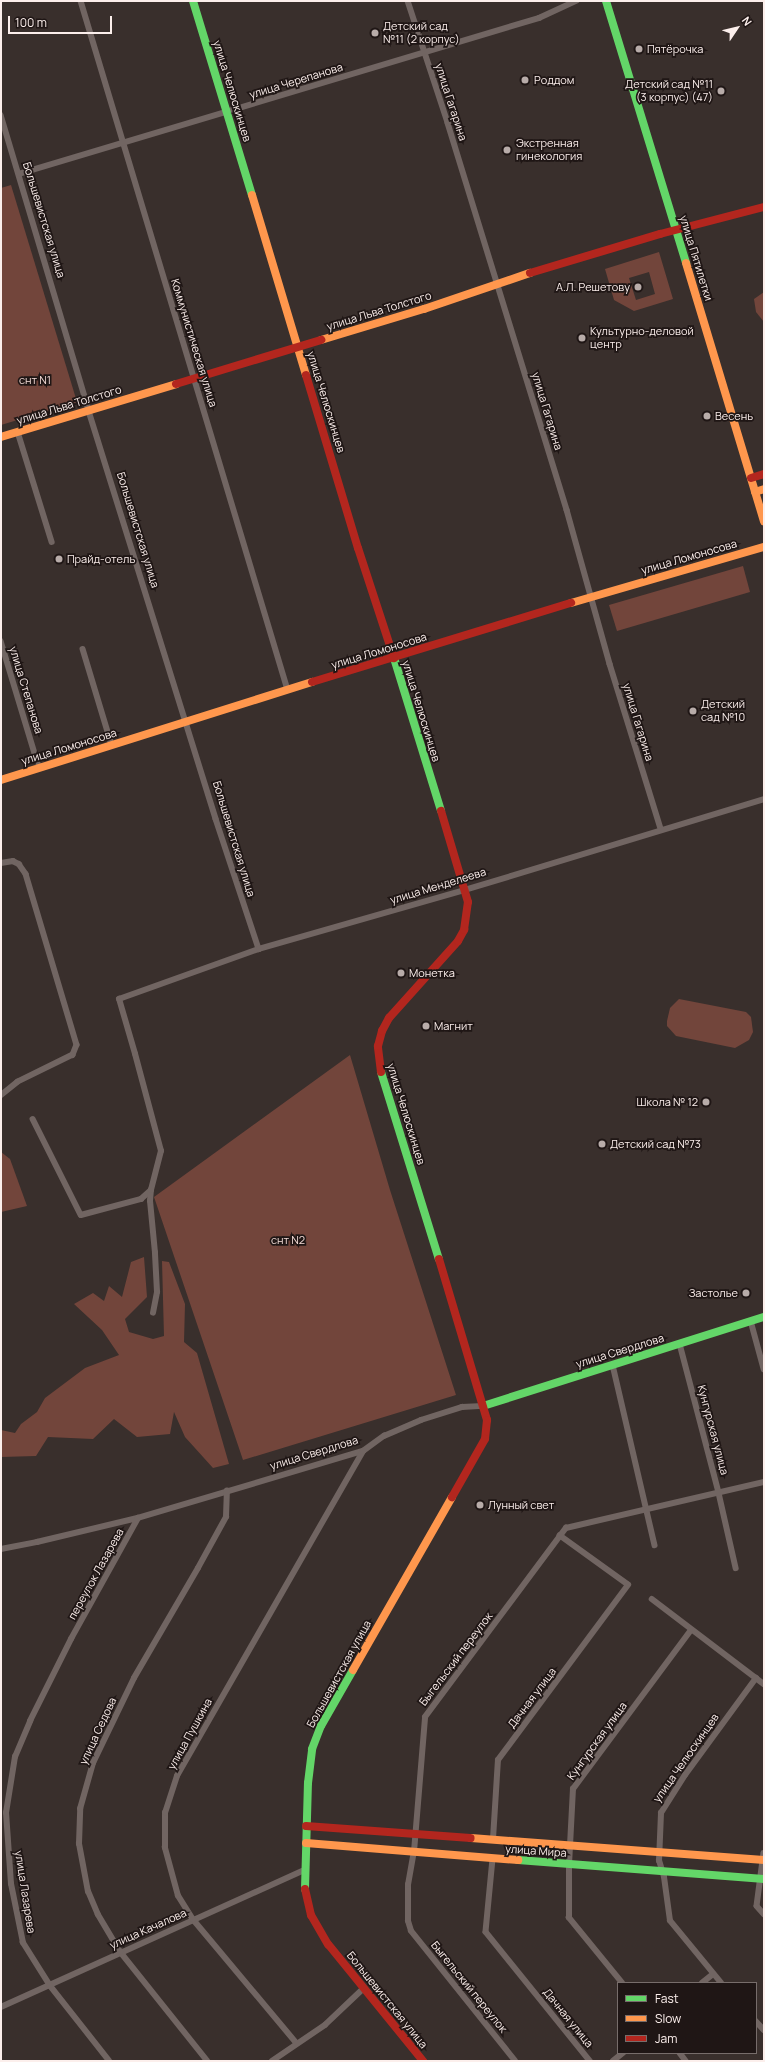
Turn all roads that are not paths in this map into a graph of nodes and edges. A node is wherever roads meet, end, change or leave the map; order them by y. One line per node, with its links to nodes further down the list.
1 (81, 1): 9 (street, Коммунистическая улица)
2 (193, 1): 7 (street, улица Челюскинцев)
3 (408, 1): 6 (street, улица Гагарина)
4 (576, 1): 6 (street, улица Черепанова)
5 (606, 1): 12 (street, улица Пятилетки)
6 (424, 52): 7 (street, улица Черепанова); 13 (street, улица Гагарина)
7 (227, 112): 9 (street, улица Черепанова); 14 (street, улица Челюскинцев)
8 (1, 115): 10 (street, Большевистская улица)
9 (123, 143): 10 (street, улица Черепанова); 15 (street, Коммунистическая улица)
10 (19, 174): 16 (street, Большевистская улица)
11 (764, 207): 12 (street, улица Льва Толстого)
12 (676, 230): 13 (street, улица Льва Толстого); 20 (street, улица Пятилетки)
13 (497, 283): 14 (street, улица Льва Толстого); 26 (street, улица Гагарина)
14 (298, 347): 15 (street, улица Льва Толстого); 29 (street, улица Челюскинцев)
15 (194, 378): 16 (street, улица Льва Толстого); 30 (street, Коммунистическая улица)
16 (90, 411): 17 (street, улица Льва Толстого); 31 (street, Большевистская улица)
17 (18, 432): 18 (street, улица Льва Толстого); 24 (street)
18 (1, 437)
19 (764, 474): 20 (street)
20 (751, 478): 22 (street, улица Пятилетки)
21 (764, 489): 22 (street)
22 (755, 492): 23 (street, улица Пятилетки)
23 (764, 522)
24 (52, 542)
25 (764, 547): 26 (street, улица Ломоносова)
26 (592, 597): 29 (street, улица Ломоносова); 36 (street, улица Гагарина)
27 (1, 641): 33 (street, улица Степанова)
28 (83, 649): 32 (street)
29 (393, 658): 30 (street, улица Ломоносова); 38 (street, улица Челюскинцев)
30 (288, 690): 31 (street, улица Ломоносова)
31 (186, 721): 32 (street, улица Ломоносова); 39 (street, Большевистская улица)
32 (112, 745): 33 (street, улица Ломоносова)
33 (39, 767): 34 (street, улица Ломоносова)
34 (1, 780)
35 (764, 799): 36 (street, улица Менделеева)
36 (661, 829): 38 (street, улица Менделеева)
37 (1, 863): 40 (street)
38 (465, 890): 39 (street, улица Менделеева); 49 (street, улица Челюскинцев)
39 (259, 949): 42 (street, улица Менделеева)
40 (1, 1096)
41 (34, 1119): 42 (street)
42 (151, 1190): 43 (street)
43 (153, 1313)
44 (764, 1317): 45 (street, улица Свердлова)
45 (751, 1321): 46 (street, улица Свердлова); 48 (street)
46 (680, 1344): 47 (street, улица Свердлова); 53 (street, Кунгурская улица)
47 (613, 1365): 49 (street, улица Свердлова); 54 (street)
48 (764, 1369)
49 (483, 1406): 50 (street, улица Свердлова); 65 (street, Большевистская улица)
50 (363, 1451): 52 (street, улица Свердлова); 79 (street, улица Пушкина)
51 (764, 1482): 53 (street, Быгельский переулок)
52 (228, 1491): 55 (street, улица Свердлова); 80 (street, улица Седова)
53 (719, 1493): 54 (street, Быгельский переулок); 59 (street, Кунгурская улица)
54 (647, 1509): 56 (street, Быгельский переулок); 57 (street)
55 (138, 1518): 58 (street, улица Свердлова); 62 (street, переулок Лазарева)
56 (560, 1536): 66 (street, Быгельский переулок); 67 (street, Дачная улица)
57 (655, 1545)
58 (1, 1549)
59 (736, 1568)
60 (652, 1599): 61 (street)
61 (691, 1630): 63 (street); 69 (street, Кунгурская улица)
62 (71, 1639): 85 (street, улица Лазарева)
63 (756, 1678): 64 (street); 71 (street, улица Челюскинцев)
64 (764, 1684)
65 (306, 1826): 66 (street, улица Мира); 68 (street, Большевистская улица)
66 (415, 1833): 67 (street, улица Мира); 70 (street, Быгельский переулок)
67 (493, 1839): 69 (street, улица Мира)
68 (306, 1843): 70 (street, улица Мира); 75 (street, Большевистская улица)
69 (570, 1846): 71 (street, улица Мира); 74 (street, Кунгурская улица)
70 (414, 1852): 73 (street, улица Мира); 96 (street, Быгельский переулок)
71 (659, 1852): 72 (street, улица Мира); 76 (street, улица Челюскинцев)
72 (764, 1858): 77 (street)
73 (493, 1859): 74 (street, улица Мира); 97 (street, Дачная улица)
74 (569, 1865): 76 (street, улица Мира); 82 (street, Кунгурская улица)
75 (304, 1870): 79 (street, улица Качалова); 86 (street, Большевистская улица)
76 (661, 1870): 77 (street, улица Мира); 81 (street, улица Челюскинцев)
77 (762, 1879): 78 (street)
78 (764, 1914)
79 (194, 1920): 80 (street, улица Качалова); 90 (street, улица Пушкина)
80 (120, 1952): 85 (street, улица Качалова); 93 (street, улица Седова)
81 (713, 1974): 83 (street); 84 (street, улица Челюскинцев)
82 (621, 1982)
83 (703, 1982)
84 (720, 1982)
85 (50, 1986): 87 (street, улица Качалова); 92 (street, улица Лазарева)
86 (363, 1989): 90 (street); 95 (street, Большевистская улица)
87 (1, 2007)
88 (757, 2022): 89 (street)
89 (764, 2030)
90 (296, 2043): 94 (street)
91 (622, 2054): 98 (street)
92 (109, 2061)
93 (207, 2061)
94 (272, 2061)
95 (423, 2061)
96 (515, 2061)
97 (590, 2061)
98 (613, 2061)

